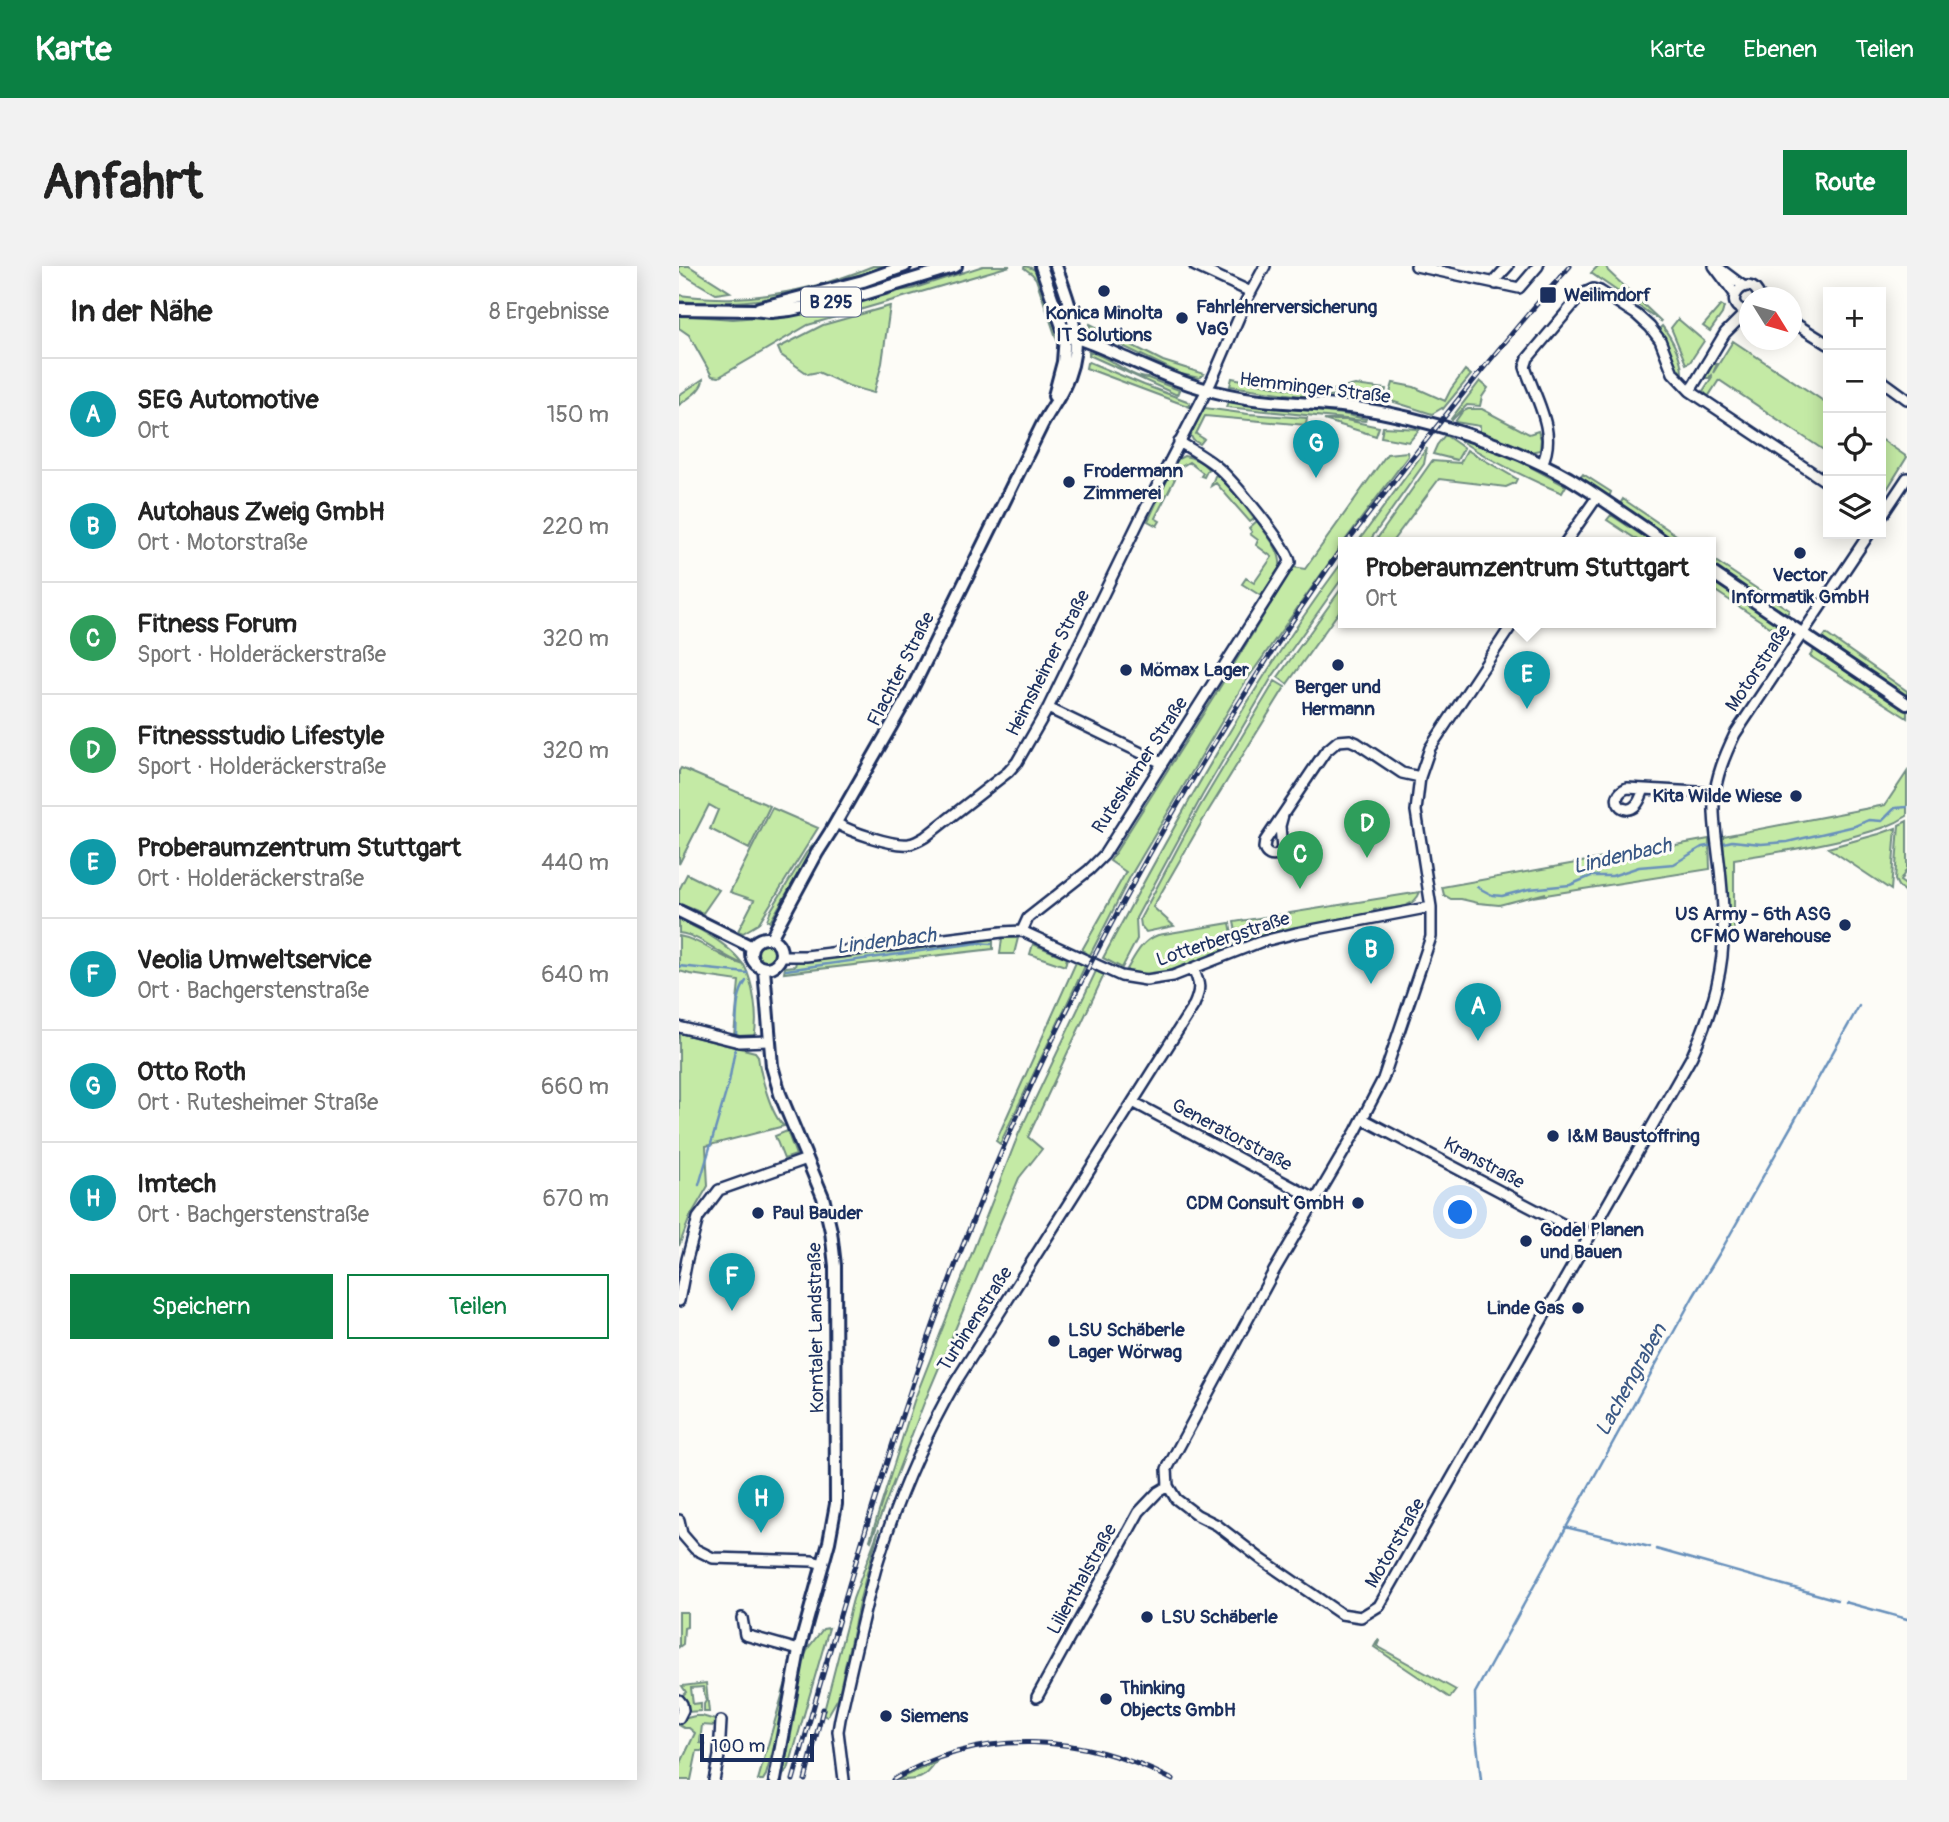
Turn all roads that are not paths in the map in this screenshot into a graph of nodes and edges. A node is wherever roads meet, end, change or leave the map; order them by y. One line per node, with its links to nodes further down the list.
1 (905, 266): 18 (main road, B 295)
2 (956, 266): 18 (main road, B 295)
3 (1057, 266): 22 (main road, Flachter Straße)
4 (1195, 266): 14 (street)
5 (1265, 266): 14 (street, Heimsheimer Straße)
6 (1416, 266): 11 (street)
7 (1508, 266): 11 (street)
8 (1538, 266): 11 (street)
9 (1715, 266): 12 (street); 15 (street)
10 (1040, 267): 22 (main road, Flachter Straße)
11 (1496, 284)
12 (1743, 286): 13 (street); 15 (street)
13 (1753, 287)
14 (1251, 292): 25 (street, Heimsheimer Straße)
15 (1735, 299): 16 (street); 21 (street)
16 (1739, 308)
17 (679, 309): 18 (main road, B 295)
18 (753, 310)
19 (1739, 320): 21 (street)
20 (1802, 328): 23 (street)
21 (1725, 333): 26 (street)
22 (1071, 336): 25 (main road, Hemminger Straße); 47 (main road, Flachter Straße)
23 (1823, 341)
24 (1886, 383): 27 (street)
25 (1206, 390): 28 (street, Heimsheimer Straße); 29 (main road, Hemminger Straße)
26 (1689, 391): 29 (street); 31 (street)
27 (1907, 398)
28 (1179, 442): 41 (street, Heimsheimer Straße); 42 (street, Rutesheimer Straße)
29 (1542, 464): 32 (main road, Hemminger Straße)
30 (1907, 478): 33 (street)
31 (1823, 480)
32 (1597, 497): 34 (street); 35 (main road, Hemminger Straße)
33 (1886, 510)
34 (1569, 537)
35 (1658, 537)
36 (1867, 539): 39 (street, Motorstraße)
37 (1716, 575): 39 (main road)
38 (1510, 628): 43 (street)
39 (1802, 634): 40 (main road); 45 (street, Motorstraße)
40 (1907, 704)
41 (1048, 708): 42 (street); 47 (street, Heimsheimer Straße)
42 (1162, 763): 50 (street, Rutesheimer Straße)
43 (1419, 777): 46 (street); 48 (street)
44 (1644, 789): 45 (street)
45 (1715, 793): 62 (street, Motorstraße)
46 (1283, 815)
47 (836, 823): 51 (main road, Flachter Straße)
48 (1431, 907): 54 (street, Lotterbergstraße); 59 (street)
49 (679, 911): 52 (main road)
50 (1022, 932): 53 (street, Lotterbergstraße); 54 (street, Lotterbergstraße)
51 (771, 938): 52 (main road); 53 (main road)
52 (752, 947): 55 (main road)
53 (782, 956): 55 (main road)
54 (1193, 968): 58 (street, Turbinenstraße)
55 (764, 969): 57 (main road, Korntaler Landstraße)
56 (679, 1027): 57 (street)
57 (769, 1041): 60 (main road, Korntaler Landstraße)
58 (1133, 1102): 61 (street, Generatorstraße); 76 (street, Turbinenstraße)
59 (1363, 1119): 61 (street); 62 (street, Kranstraße)
60 (807, 1159): 63 (street); 67 (main road, Korntaler Landstraße)
61 (1315, 1199): 64 (street)
62 (1589, 1238): 64 (street, Motorstraße)
63 (679, 1301)
64 (1168, 1486): 70 (street, Lilienthalstraße)
65 (679, 1520): 66 (street)
66 (681, 1538): 67 (street)
67 (823, 1564): 69 (main road, Korntaler Landstraße)
68 (742, 1618): 69 (street)
69 (799, 1650): 74 (main road, Korntaler Landstraße)
70 (1037, 1698)
71 (679, 1700): 72 (street)
72 (681, 1714)
73 (722, 1721): 75 (street)
74 (774, 1778)
75 (714, 1780)
76 (844, 1780)

